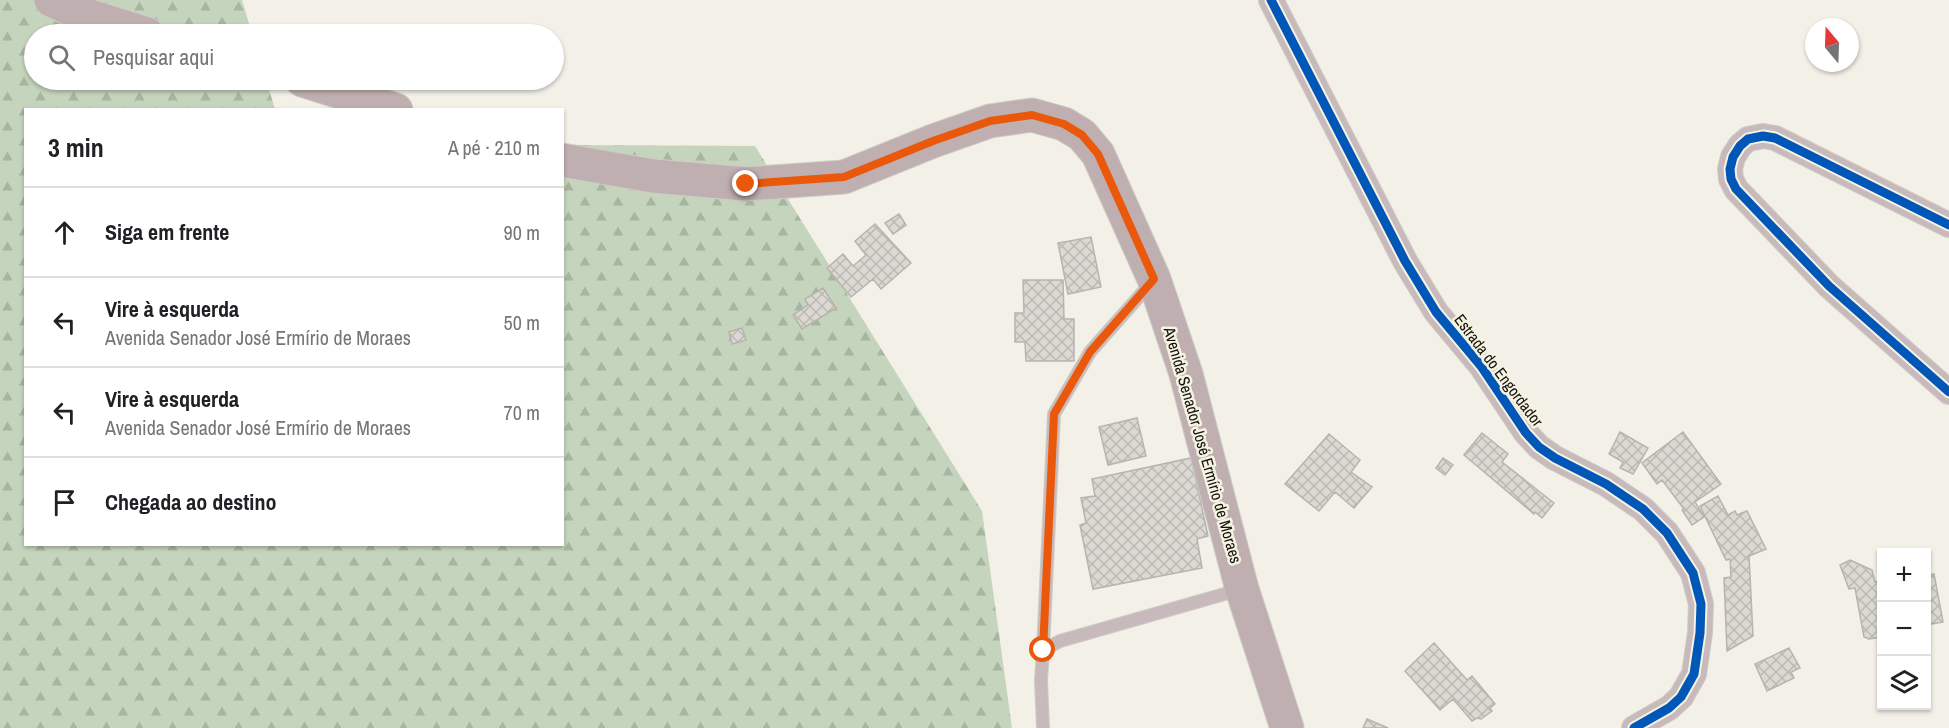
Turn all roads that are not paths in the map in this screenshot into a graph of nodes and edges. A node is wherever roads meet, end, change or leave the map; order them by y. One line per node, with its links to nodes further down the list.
1 (51, 0): 3 (main road)
2 (1271, 0): 14 (street, Estrada do Engordador)
3 (115, 24)
4 (333, 90): 5 (main road)
5 (390, 108)
6 (564, 160): 8 (main road, Avenida Senador José Ermírio de Moraes)
7 (1949, 225): 9 (street)
8 (1154, 279): 10 (main road, Avenida Senador José Ermírio de Moraes); 11 (lane)
9 (1949, 392)
10 (1242, 589): 11 (lane); 13 (main road, Avenida Senador José Ermírio de Moraes)
11 (1043, 650): 12 (lane)
12 (1043, 728)
13 (1287, 728)
14 (1634, 728)

